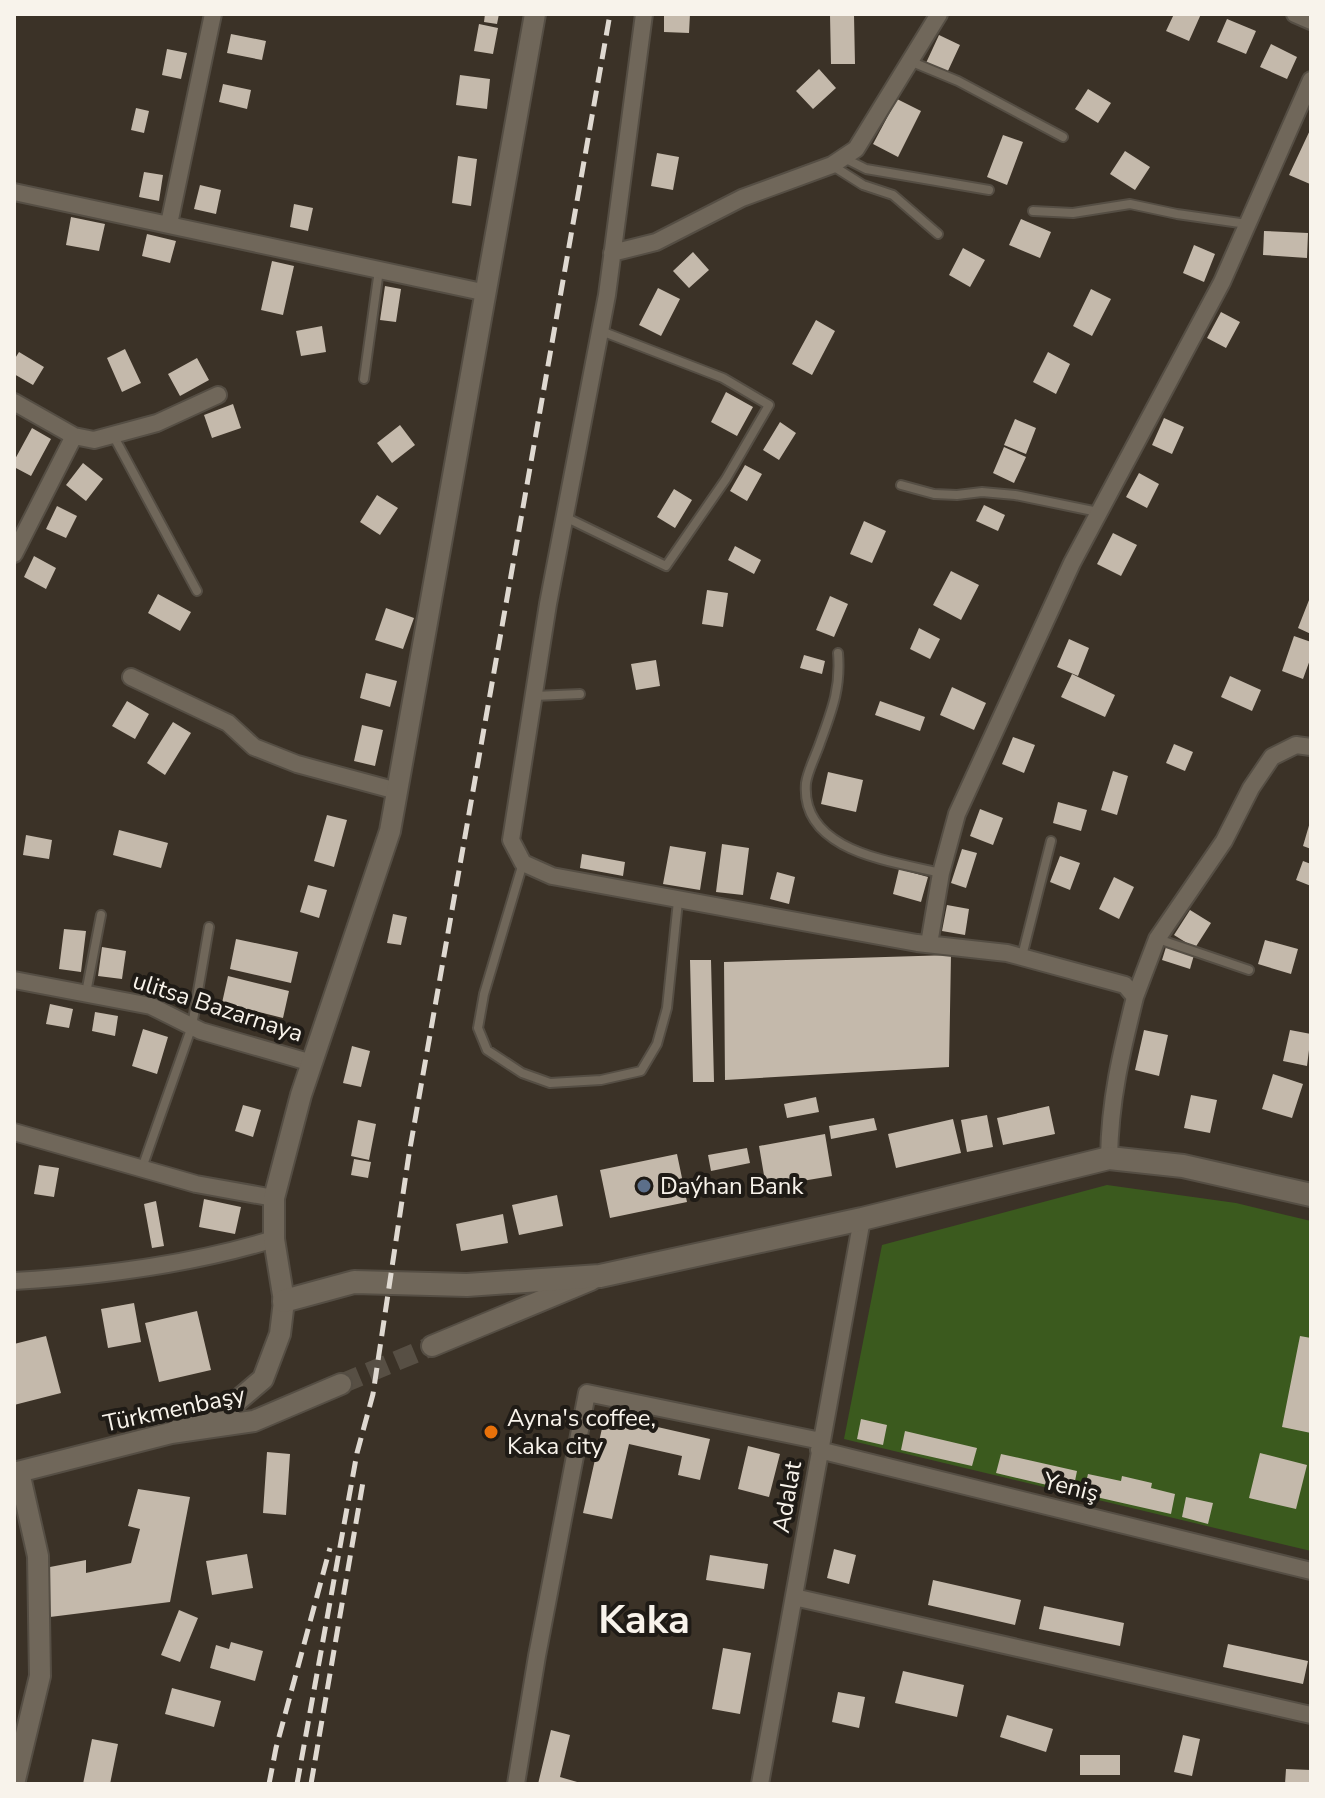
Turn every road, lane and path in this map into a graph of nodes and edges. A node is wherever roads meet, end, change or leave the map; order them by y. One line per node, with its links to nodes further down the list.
1 (213, 14): 14 (street)
2 (535, 14): 19 (street)
3 (644, 14): 17 (street)
4 (939, 14): 7 (street)
5 (1295, 14): 6 (street)
6 (1311, 21)
7 (912, 62): 9 (lane); 10 (street)
8 (1311, 80): 15 (street)
9 (1063, 137)
10 (838, 161): 11 (lane); 16 (lane); 17 (street)
11 (989, 190)
12 (14, 192): 14 (street)
13 (1033, 211): 15 (lane)
14 (169, 224): 18 (street)
15 (1247, 224): 27 (street)
16 (938, 234)
17 (612, 253): 20 (street)
18 (379, 269): 19 (street); 21 (lane)
19 (487, 293): 36 (street)
20 (600, 330): 28 (street); 28 (lane)
21 (364, 379)
22 (218, 395): 24 (street)
23 (14, 402): 25 (street)
24 (113, 435): 25 (street); 30 (lane)
25 (74, 436): 29 (street)
26 (901, 485): 27 (lane)
27 (1099, 512): 39 (street)
28 (565, 517): 34 (street)
29 (14, 554)
30 (197, 591)
31 (838, 653): 39 (lane)
32 (131, 677): 36 (street)
33 (580, 694): 34 (lane)
34 (533, 696): 38 (street)
35 (1311, 747): 43 (street)
36 (397, 791): 51 (street)
37 (1051, 841): 45 (lane)
38 (523, 863): 40 (street); 40 (lane)
39 (941, 873): 44 (street)
40 (678, 901): 44 (street)
41 (101, 915): 48 (lane)
42 (209, 927): 50 (lane)
43 (1157, 939): 46 (lane); 49 (street)
44 (929, 944): 45 (street)
45 (1022, 956): 49 (street)
46 (1249, 970)
47 (14, 980): 48 (street, ulitsa Bazarnaya)
48 (86, 993): 50 (street, ulitsa Bazarnaya)
49 (1135, 997): 53 (street)
50 (192, 1026): 51 (street, ulitsa Bazarnaya); 54 (lane)
51 (312, 1063): 56 (street)
52 (14, 1132): 54 (street)
53 (1109, 1158): 55 (main road); 57 (main road)
54 (142, 1168): 56 (street)
55 (1311, 1195)
56 (274, 1198): 58 (street)
57 (862, 1219): 59 (main road); 65 (street, Adalat)
58 (274, 1239): 60 (street); 61 (street)
59 (600, 1276): 61 (main road); 62 (street)
60 (14, 1281)
61 (284, 1301): 64 (street)
62 (432, 1346)
63 (341, 1384): 64 (street, Türkmenbaşy)
64 (171, 1433): 66 (street, Türkmenbaşy)
65 (820, 1445): 67 (street, Yeniş); 68 (street, Adalat); 71 (street, Yeniş)
66 (17, 1472): 70 (street)
67 (1311, 1571)
68 (794, 1597): 69 (street); 72 (street, Adalat)
69 (1311, 1715)
70 (15, 1779)
71 (516, 1784)
72 (760, 1784)

